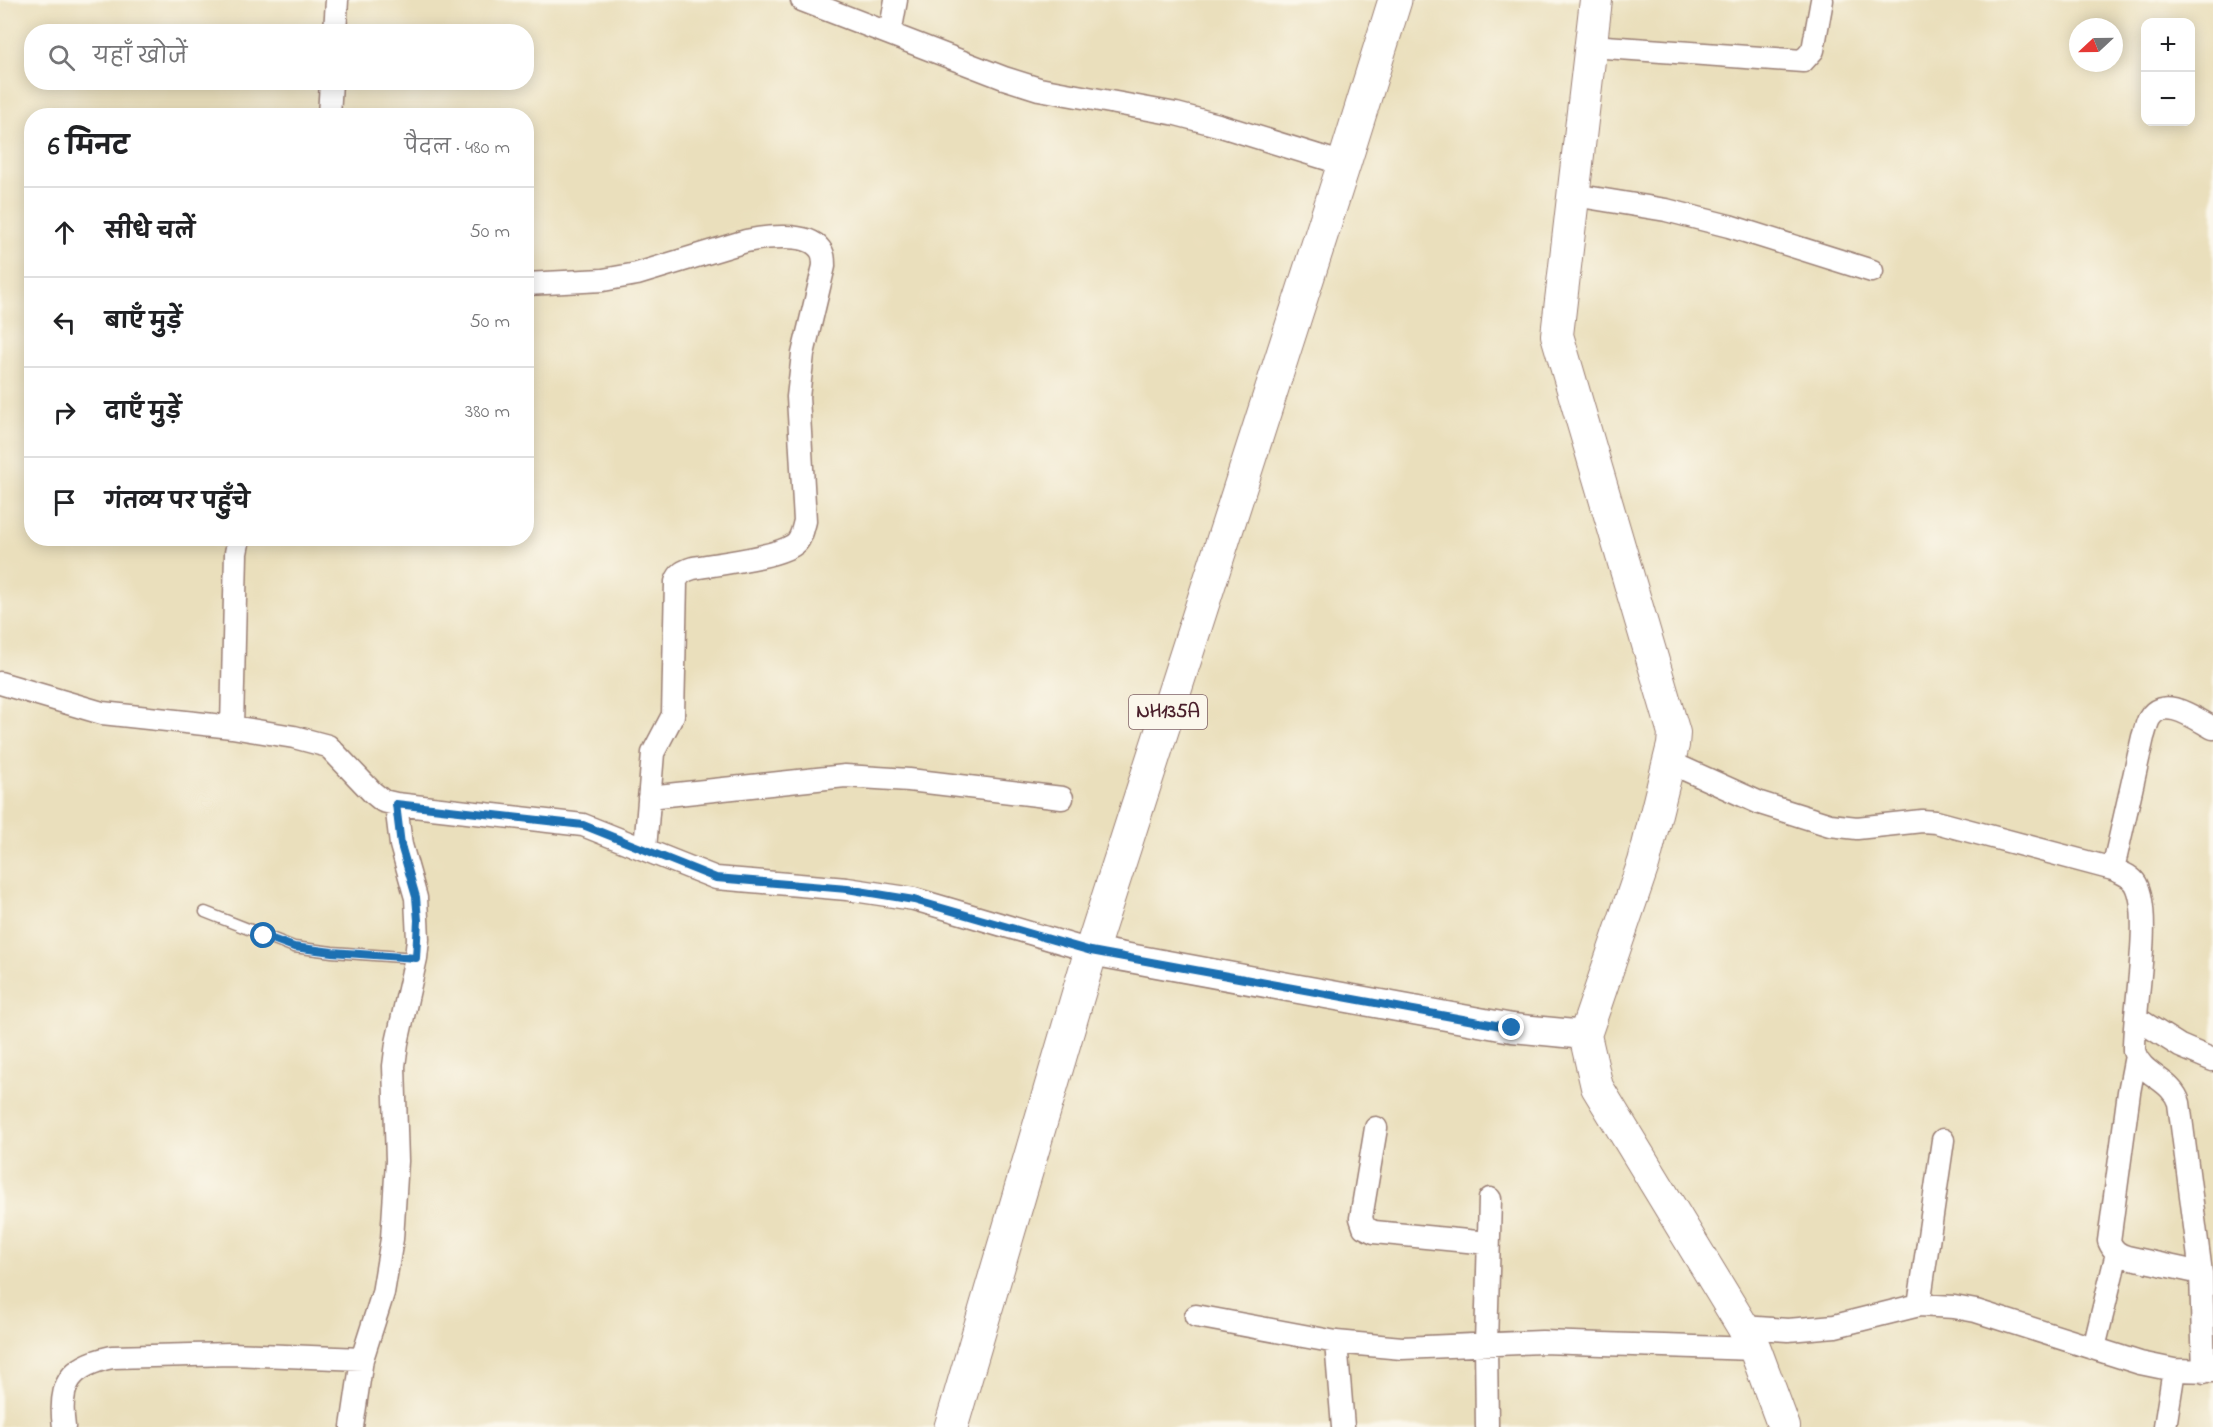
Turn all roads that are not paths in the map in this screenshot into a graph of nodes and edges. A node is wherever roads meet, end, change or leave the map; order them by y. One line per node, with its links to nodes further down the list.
1 (337, 0): 7 (street)
2 (802, 0): 8 (street)
3 (896, 0): 8 (street)
4 (1395, 0): 12 (highway, NH135A)
5 (1596, 0): 9 (main road)
6 (1822, 0): 9 (street)
7 (336, 24)
8 (890, 34): 12 (street)
9 (1591, 46): 13 (main road)
10 (331, 90): 11 (street)
11 (329, 108)
12 (1344, 164): 27 (highway, NH135A)
13 (1574, 195): 14 (street); 20 (main road)
14 (1872, 271)
15 (534, 284): 21 (street)
16 (237, 546): 18 (street)
17 (0, 683): 18 (street)
18 (232, 727): 23 (street)
19 (2213, 728): 25 (street)
20 (1671, 754): 25 (street); 30 (main road)
21 (649, 797): 22 (street); 24 (street)
22 (1062, 798)
23 (396, 804): 24 (street); 28 (street)
24 (645, 849): 27 (street)
25 (2113, 869): 29 (street)
26 (205, 912): 28 (lane)
27 (1091, 951): 30 (street); 50 (highway, NH135A)
28 (416, 958): 45 (street)
29 (2136, 1017): 31 (street); 32 (street)
30 (1585, 1035): 41 (main road)
31 (2136, 1056): 37 (street); 38 (street)
32 (2213, 1060)
33 (1376, 1128): 36 (street)
34 (1943, 1140): 39 (street)
35 (1490, 1199): 36 (street)
36 (1488, 1243): 43 (street)
37 (2117, 1254): 38 (street); 44 (street)
38 (2201, 1273): 47 (street)
39 (1919, 1305): 41 (street); 44 (street)
40 (1196, 1316): 42 (street)
41 (1749, 1338): 43 (street); 53 (main road)
42 (1336, 1342): 43 (street); 51 (street)
43 (1486, 1344): 52 (street)
44 (2094, 1348): 46 (street)
45 (362, 1359): 48 (street); 49 (street)
46 (2174, 1370): 47 (street); 54 (street)
47 (2208, 1371)
48 (64, 1427)
49 (352, 1427)
50 (951, 1427)
51 (1343, 1427)
52 (1487, 1427)
53 (1784, 1427)
54 (2165, 1427)

